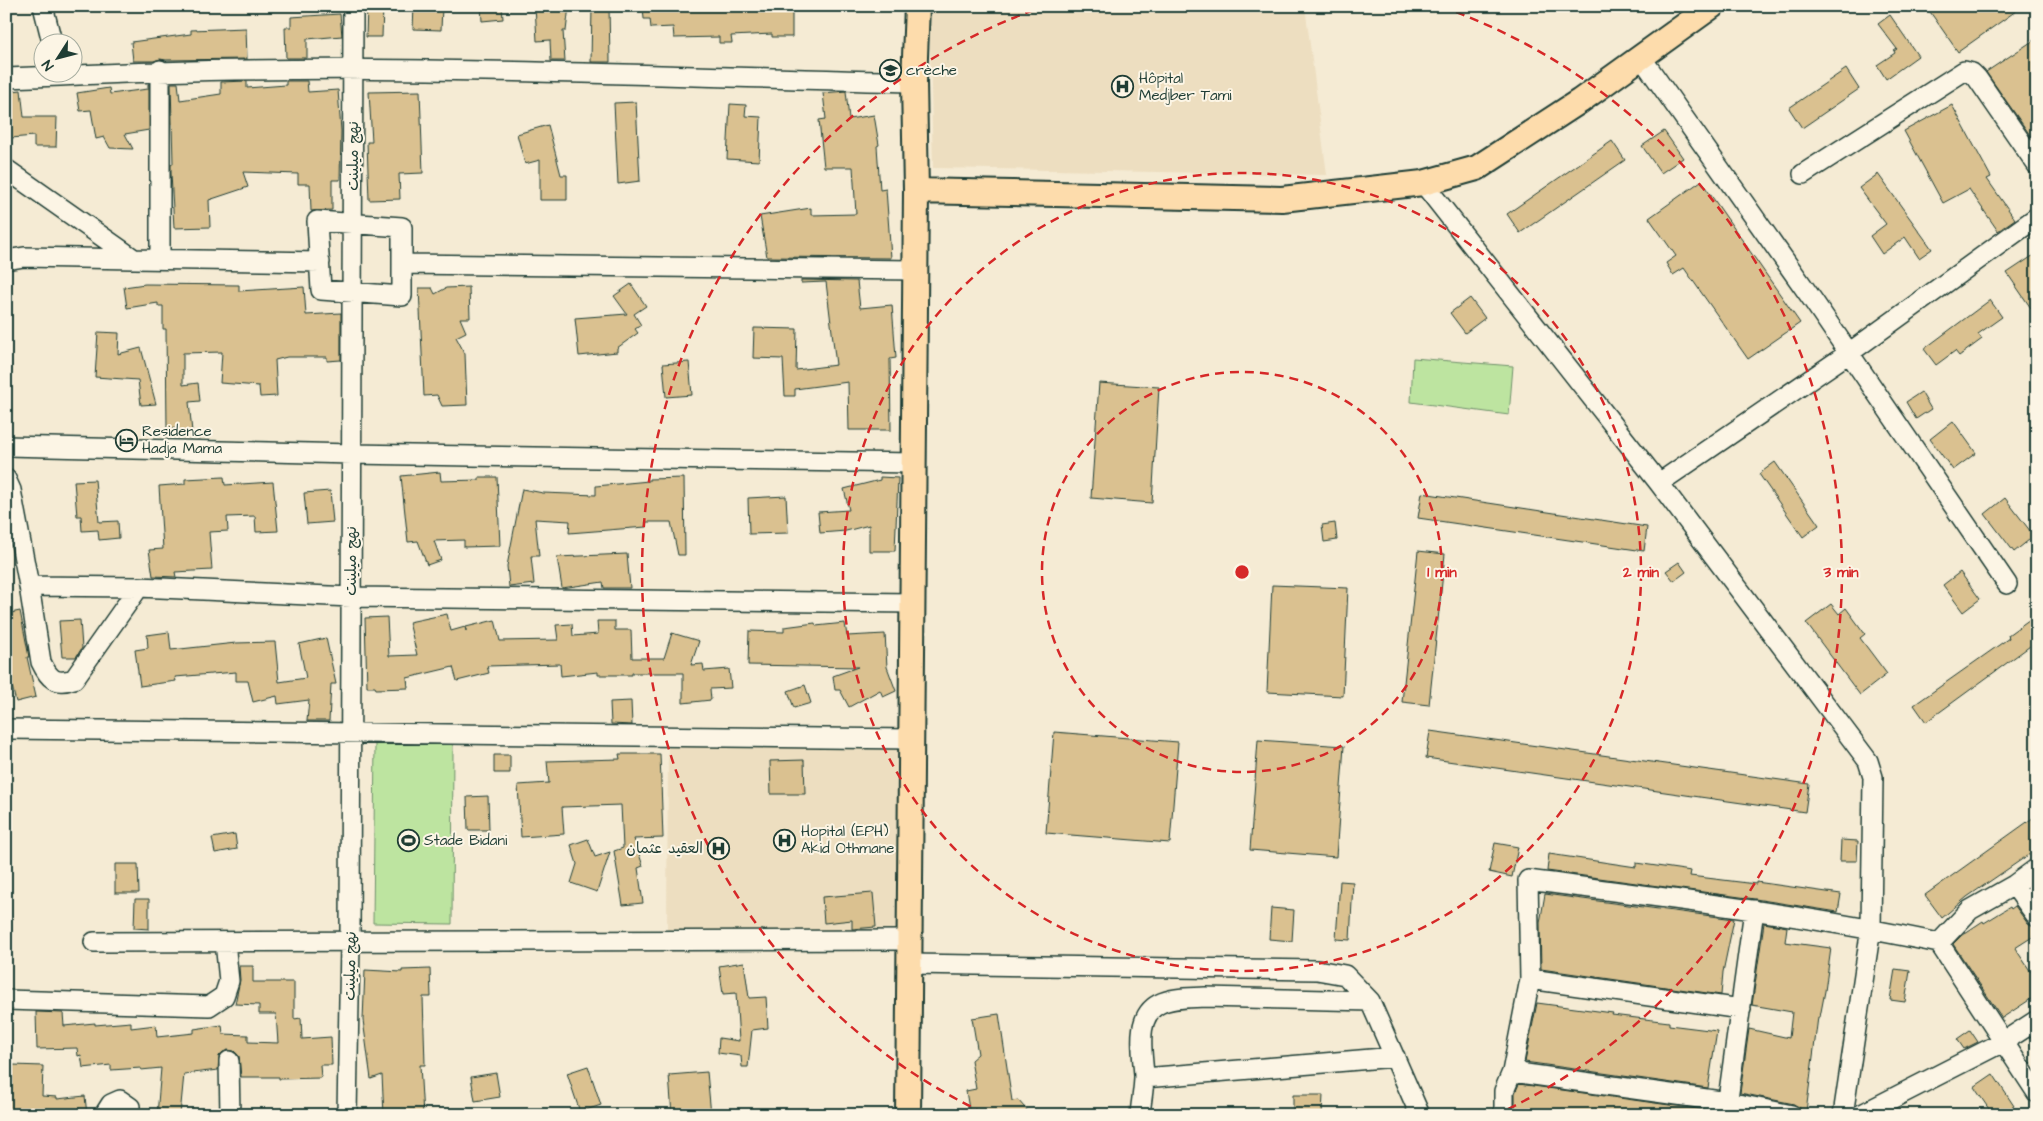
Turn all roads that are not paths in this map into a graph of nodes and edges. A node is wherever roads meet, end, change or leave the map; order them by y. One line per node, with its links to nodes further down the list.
1 (43, 6): 5 (street)
2 (353, 6): 7 (street, نهج ميلينت)
3 (917, 6): 12 (main road)
4 (1712, 6): 6 (main road)
5 (50, 32)
6 (1641, 57): 16 (main road); 29 (street)
7 (353, 68): 8 (street); 12 (street); 19 (street, نهج ميلينت)
8 (160, 70): 9 (street); 23 (street)
9 (82, 73)
10 (32, 76): 11 (street)
11 (6, 78)
12 (914, 82): 17 (main road)
13 (2037, 165): 15 (street)
14 (6, 169): 20 (street)
15 (1803, 174)
16 (1423, 183): 17 (main road); 34 (street)
17 (916, 191): 27 (main road)
18 (2037, 217): 29 (street)
19 (352, 223): 25 (street); 26 (street); 28 (street, نهج ميلينت)
20 (96, 232): 21 (street); 22 (street)
21 (91, 258): 22 (street); 24 (street)
22 (134, 259): 23 (street)
23 (160, 259): 25 (street)
24 (6, 260)
25 (320, 262): 28 (street)
26 (402, 264): 27 (street); 28 (street)
27 (915, 270): 32 (main road)
28 (352, 293): 31 (street, نهج ميلينت)
29 (1849, 353): 34 (street); 35 (street)
30 (6, 446): 31 (street)
31 (352, 454): 32 (street); 38 (street, نهج ميلينت)
32 (914, 463): 39 (main road)
33 (6, 479): 36 (street)
34 (1660, 483): 47 (street)
35 (2008, 584)
36 (29, 586): 37 (street); 37 (street)
37 (139, 587): 38 (street)
38 (351, 596): 39 (street); 41 (street, نهج ميلينت)
39 (913, 603): 42 (main road)
40 (6, 729): 41 (street)
41 (351, 733): 42 (street); 51 (street, نهج ميلينت)
42 (911, 739): 48 (main road)
43 (2037, 868): 44 (street)
44 (2014, 884): 46 (street); 52 (street)
45 (1754, 910): 47 (street); 54 (street); 57 (street)
46 (2037, 917)
47 (1871, 928): 52 (street); 75 (street)
48 (910, 940): 51 (street); 53 (main road)
49 (94, 942): 50 (street)
50 (224, 942): 51 (street); 55 (street)
51 (350, 942): 69 (street, نهج ميلينت)
52 (1939, 942): 59 (street)
53 (910, 964): 56 (street); 70 (main road)
54 (1530, 979): 57 (street); 62 (street)
55 (6, 1000)
56 (1370, 1001): 60 (street); 63 (street)
57 (1740, 1009): 65 (street)
58 (2037, 1020): 59 (street)
59 (2003, 1042): 64 (street); 76 (street)
60 (1395, 1057): 63 (street); 72 (street)
61 (229, 1061): 68 (street)
62 (1512, 1072): 65 (street); 73 (street)
63 (1144, 1078): 71 (street)
64 (2037, 1093)
65 (1727, 1108): 74 (street)
66 (104, 1115): 67 (street)
67 (129, 1115)
68 (230, 1115)
69 (347, 1115)
70 (908, 1115)
71 (1140, 1115)
72 (1420, 1115)
73 (1504, 1115)
74 (1792, 1115)
75 (1843, 1115)
76 (1860, 1115)

